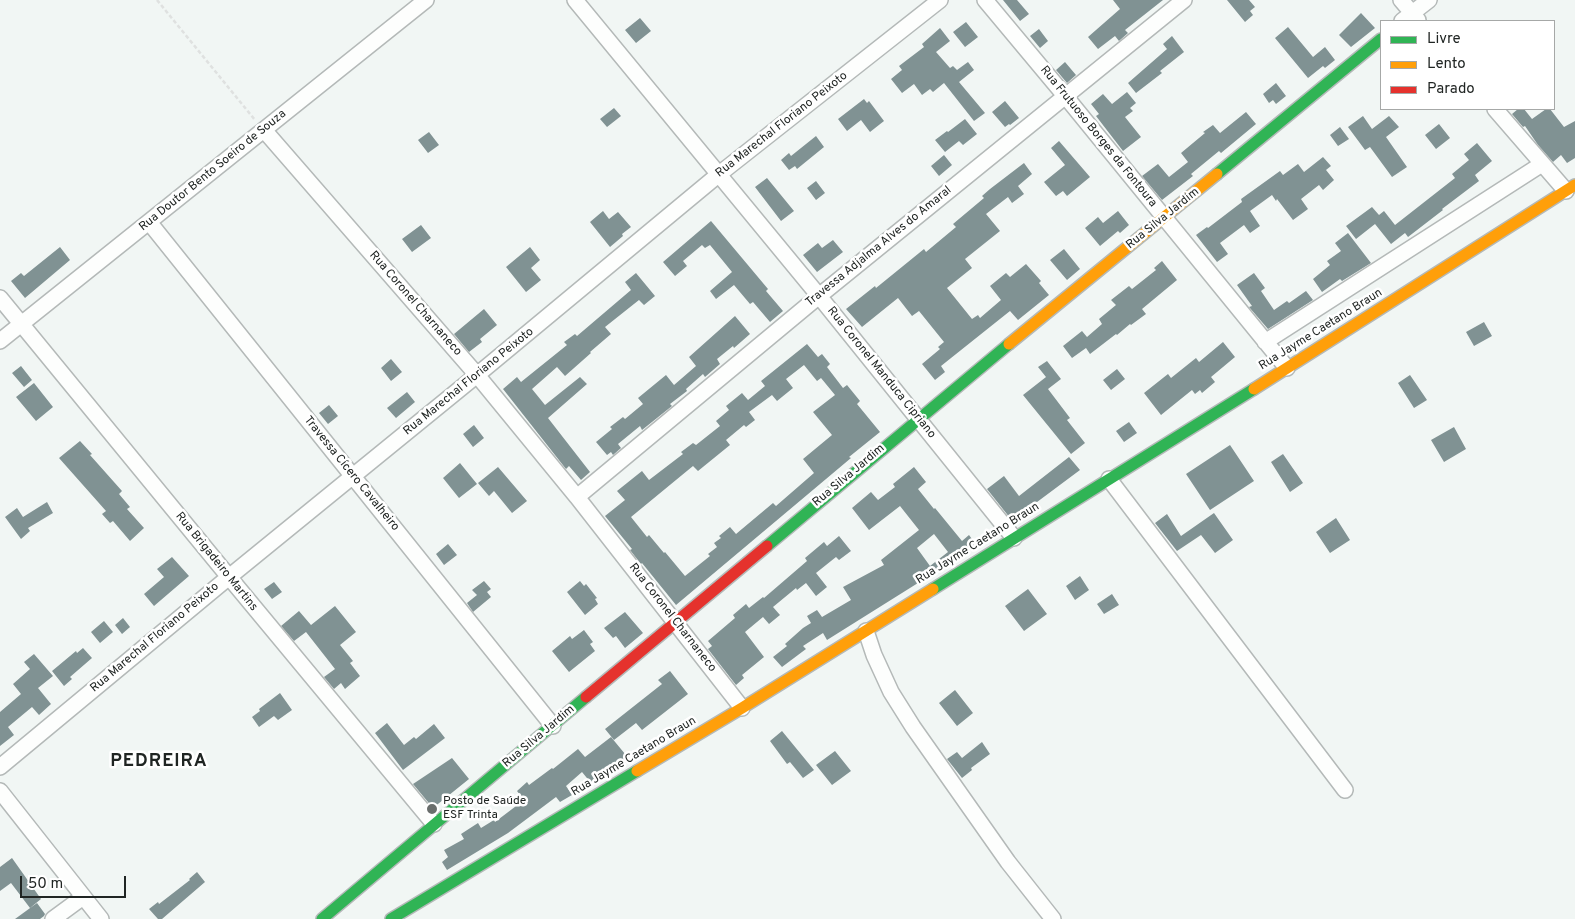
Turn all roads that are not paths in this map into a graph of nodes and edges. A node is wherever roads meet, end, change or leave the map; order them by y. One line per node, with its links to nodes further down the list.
1 (426, 0): 12 (street, Rua Doutor Bento Soeiro de Souza)
2 (576, 0): 14 (street, Rua Coronel Manduca Cipriano)
3 (940, 0): 14 (street, Rua Marechal Floriano Peixoto)
4 (985, 0): 10 (street, Rua Frutuoso Borges da Fontoura)
5 (1184, 0): 10 (street, Travessa Adjalma Alves do Amaral)
6 (1400, 0): 8 (street)
7 (1429, 0): 8 (street)
8 (1411, 19)
9 (1380, 40): 16 (street, Rua Silva Jardim)
10 (1066, 97): 16 (street, Rua Frutuoso Borges da Fontoura); 18 (street, Travessa Adjalma Alves do Amaral)
11 (1496, 110): 13 (street)
12 (264, 130): 17 (street, Rua Doutor Bento Soeiro de Souza); 24 (street, Rua Coronel Charnaneco)
13 (1542, 164): 15 (street); 22 (street)
14 (718, 176): 18 (street, Rua Coronel Manduca Cipriano); 24 (street, Rua Marechal Floriano Peixoto)
15 (1570, 188): 23 (street, Rua Jayme Caetano Braun)
16 (1164, 218): 22 (street, Rua Frutuoso Borges da Fontoura); 25 (street, Rua Silva Jardim)
17 (149, 222): 20 (street, Rua Doutor Bento Soeiro de Souza); 26 (street, Travessa Cícero Cavalheiro)
18 (818, 296): 25 (street, Rua Coronel Manduca Cipriano); 28 (street, Travessa Adjalma Alves do Amaral)
19 (0, 298): 20 (street, Rua Brigadeiro Martins)
20 (21, 323): 21 (street, Rua Doutor Bento Soeiro de Souza); 30 (street, Rua Brigadeiro Martins)
21 (0, 341)
22 (1265, 342): 23 (street, Rua Frutuoso Borges da Fontoura)
23 (1287, 368): 27 (street, Rua Jayme Caetano Braun)
24 (478, 376): 26 (street, Rua Marechal Floriano Peixoto); 28 (street, Rua Coronel Charnaneco)
25 (918, 419): 29 (street, Rua Coronel Manduca Cipriano); 31 (street, Rua Silva Jardim)
26 (353, 476): 30 (street, Rua Marechal Floriano Peixoto); 34 (street, Travessa Cícero Cavalheiro)
27 (1109, 479): 29 (street, Rua Jayme Caetano Braun); 36 (street)
28 (577, 497): 31 (street, Rua Coronel Charnaneco)
29 (1014, 538): 32 (street, Rua Jayme Caetano Braun)
30 (229, 577): 35 (street, Rua Marechal Floriano Peixoto); 38 (street, Rua Brigadeiro Martins)
31 (675, 622): 33 (street, Rua Coronel Charnaneco); 34 (street, Rua Silva Jardim)
32 (866, 631): 33 (street, Rua Jayme Caetano Braun); 44 (street)
33 (742, 708): 43 (street, Rua Jayme Caetano Braun)
34 (552, 726): 38 (street, Rua Silva Jardim)
35 (0, 767)
36 (1345, 790)
37 (0, 791): 39 (street)
38 (434, 824): 42 (street, Rua Silva Jardim)
39 (83, 897): 40 (street); 41 (street)
40 (53, 919)
41 (101, 919)
42 (322, 919)
43 (391, 919)
44 (1053, 919)

